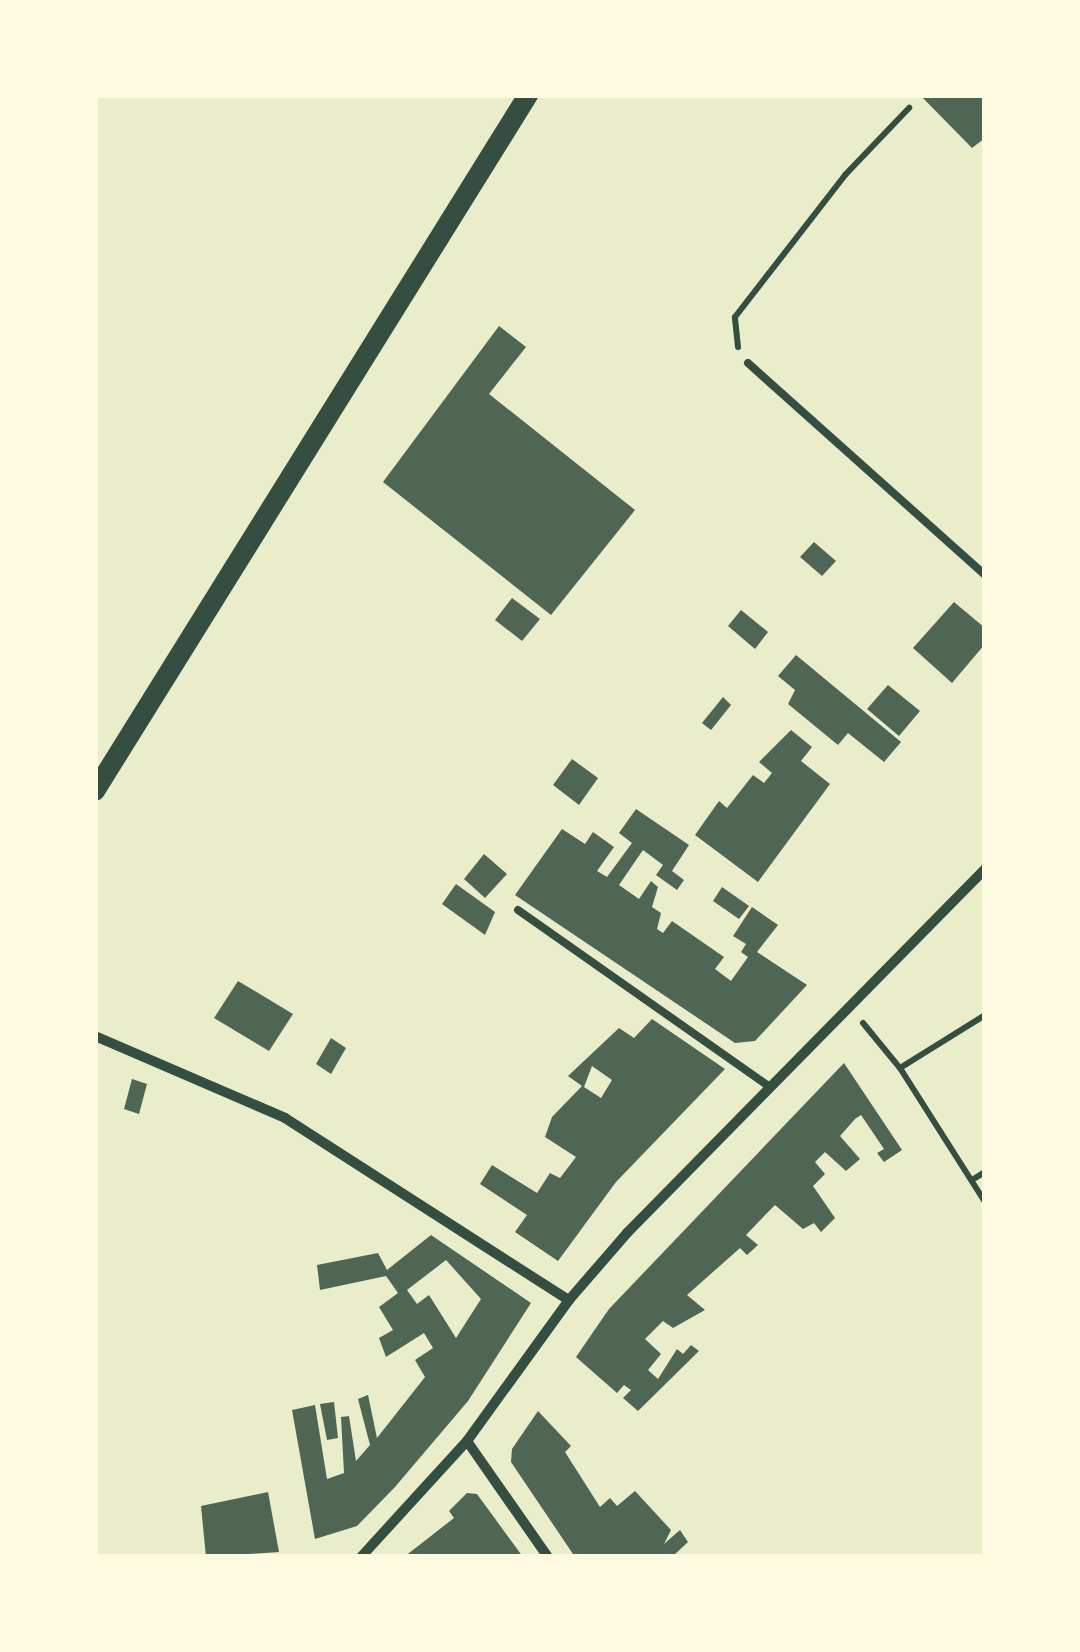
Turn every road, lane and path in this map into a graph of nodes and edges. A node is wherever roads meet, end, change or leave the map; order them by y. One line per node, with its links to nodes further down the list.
1 (528, 95): 5 (main road)
2 (908, 108): 3 (path)
3 (748, 363): 4 (lane)
4 (985, 575)
5 (95, 792)
6 (985, 868): 12 (street)
7 (518, 910): 12 (lane)
8 (985, 1015): 11 (path)
9 (875, 1034): 11 (path)
10 (95, 1036): 16 (street)
11 (900, 1068): 14 (path)
12 (770, 1086): 16 (street)
13 (985, 1172): 14 (path)
14 (972, 1180): 15 (path)
15 (985, 1202)
16 (568, 1300): 17 (street)
17 (468, 1442): 18 (street); 19 (street)
18 (361, 1557)
19 (548, 1557)

